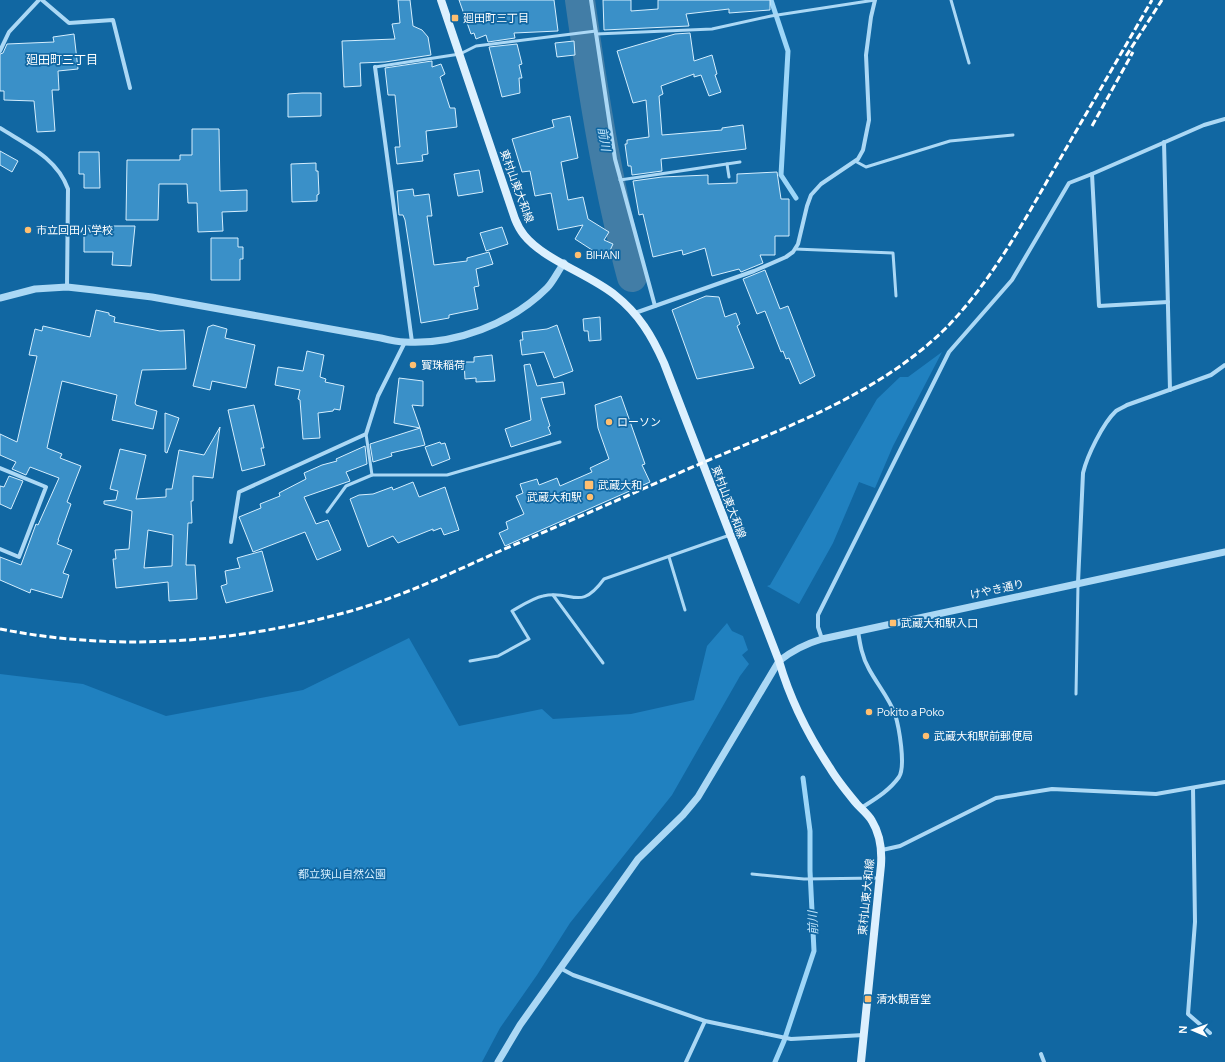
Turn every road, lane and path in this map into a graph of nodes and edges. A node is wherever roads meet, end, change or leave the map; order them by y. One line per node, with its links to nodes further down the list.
1 (40, 0): 7 (street); 11 (street)
2 (441, 0): 8 (main road, 東村山東大和線)
3 (591, 0): 6 (street)
4 (876, 0): 6 (lane); 17 (street)
5 (951, 0): 9 (lane)
6 (596, 33): 8 (lane); 21 (street)
7 (0, 51)
8 (460, 54): 10 (lane); 23 (main road, 東村山東大和線)
9 (969, 63)
10 (375, 67): 30 (street)
11 (130, 88)
12 (1225, 119): 15 (street)
13 (0, 128): 24 (street)
14 (1013, 135): 17 (lane)
15 (1164, 142): 19 (street); 27 (street)
16 (740, 162): 18 (lane)
17 (855, 162): 22 (street)
18 (727, 164): 20 (lane); 21 (lane)
19 (1092, 174): 27 (street); 47 (street)
20 (729, 177)
21 (620, 180): 28 (street)
22 (795, 249): 25 (lane); 28 (street)
23 (564, 263): 29 (main road, 東村山東大和線); 30 (street)
24 (67, 287): 26 (street); 30 (street)
25 (896, 296)
26 (0, 298)
27 (1168, 302): 32 (street)
28 (655, 306): 29 (street)
29 (635, 313): 38 (main road, 東村山東大和線)
30 (408, 342): 33 (street)
31 (1225, 365): 32 (street)
32 (1170, 390): 43 (street)
33 (366, 434): 36 (lane); 39 (street)
34 (560, 442): 36 (lane)
35 (0, 468): 40 (street)
36 (372, 475): 37 (lane)
37 (327, 512)
38 (730, 535): 42 (lane); 48 (main road, 東村山東大和線)
39 (231, 542)
40 (0, 549)
41 (1225, 552): 43 (street, けやき通り)
42 (669, 558): 44 (lane); 45 (lane)
43 (1078, 582): 46 (street, けやき通り); 51 (lane)
44 (553, 595): 49 (lane); 50 (lane)
45 (685, 610)
46 (858, 630): 47 (street, けやき通り); 54 (street)
47 (822, 639): 48 (street, けやき通り)
48 (779, 660): 54 (main road, 東村山東大和線); 58 (street)
49 (470, 661)
50 (603, 663)
51 (1076, 694)
52 (1225, 782): 53 (street)
53 (1192, 788): 55 (street); 60 (street)
54 (861, 808): 55 (main road, 東村山東大和線)
55 (882, 850): 57 (main road, 東村山東大和線)
56 (752, 874): 57 (lane)
57 (879, 878): 61 (main road, 東村山東大和線)
58 (560, 968): 59 (street); 63 (street)
59 (705, 1021): 61 (street); 64 (street)
60 (1210, 1032)
61 (864, 1035): 65 (main road, 東村山東大和線)
62 (1041, 1054): 66 (street)
63 (498, 1062)
64 (686, 1062)
65 (861, 1062)
66 (1044, 1062)

